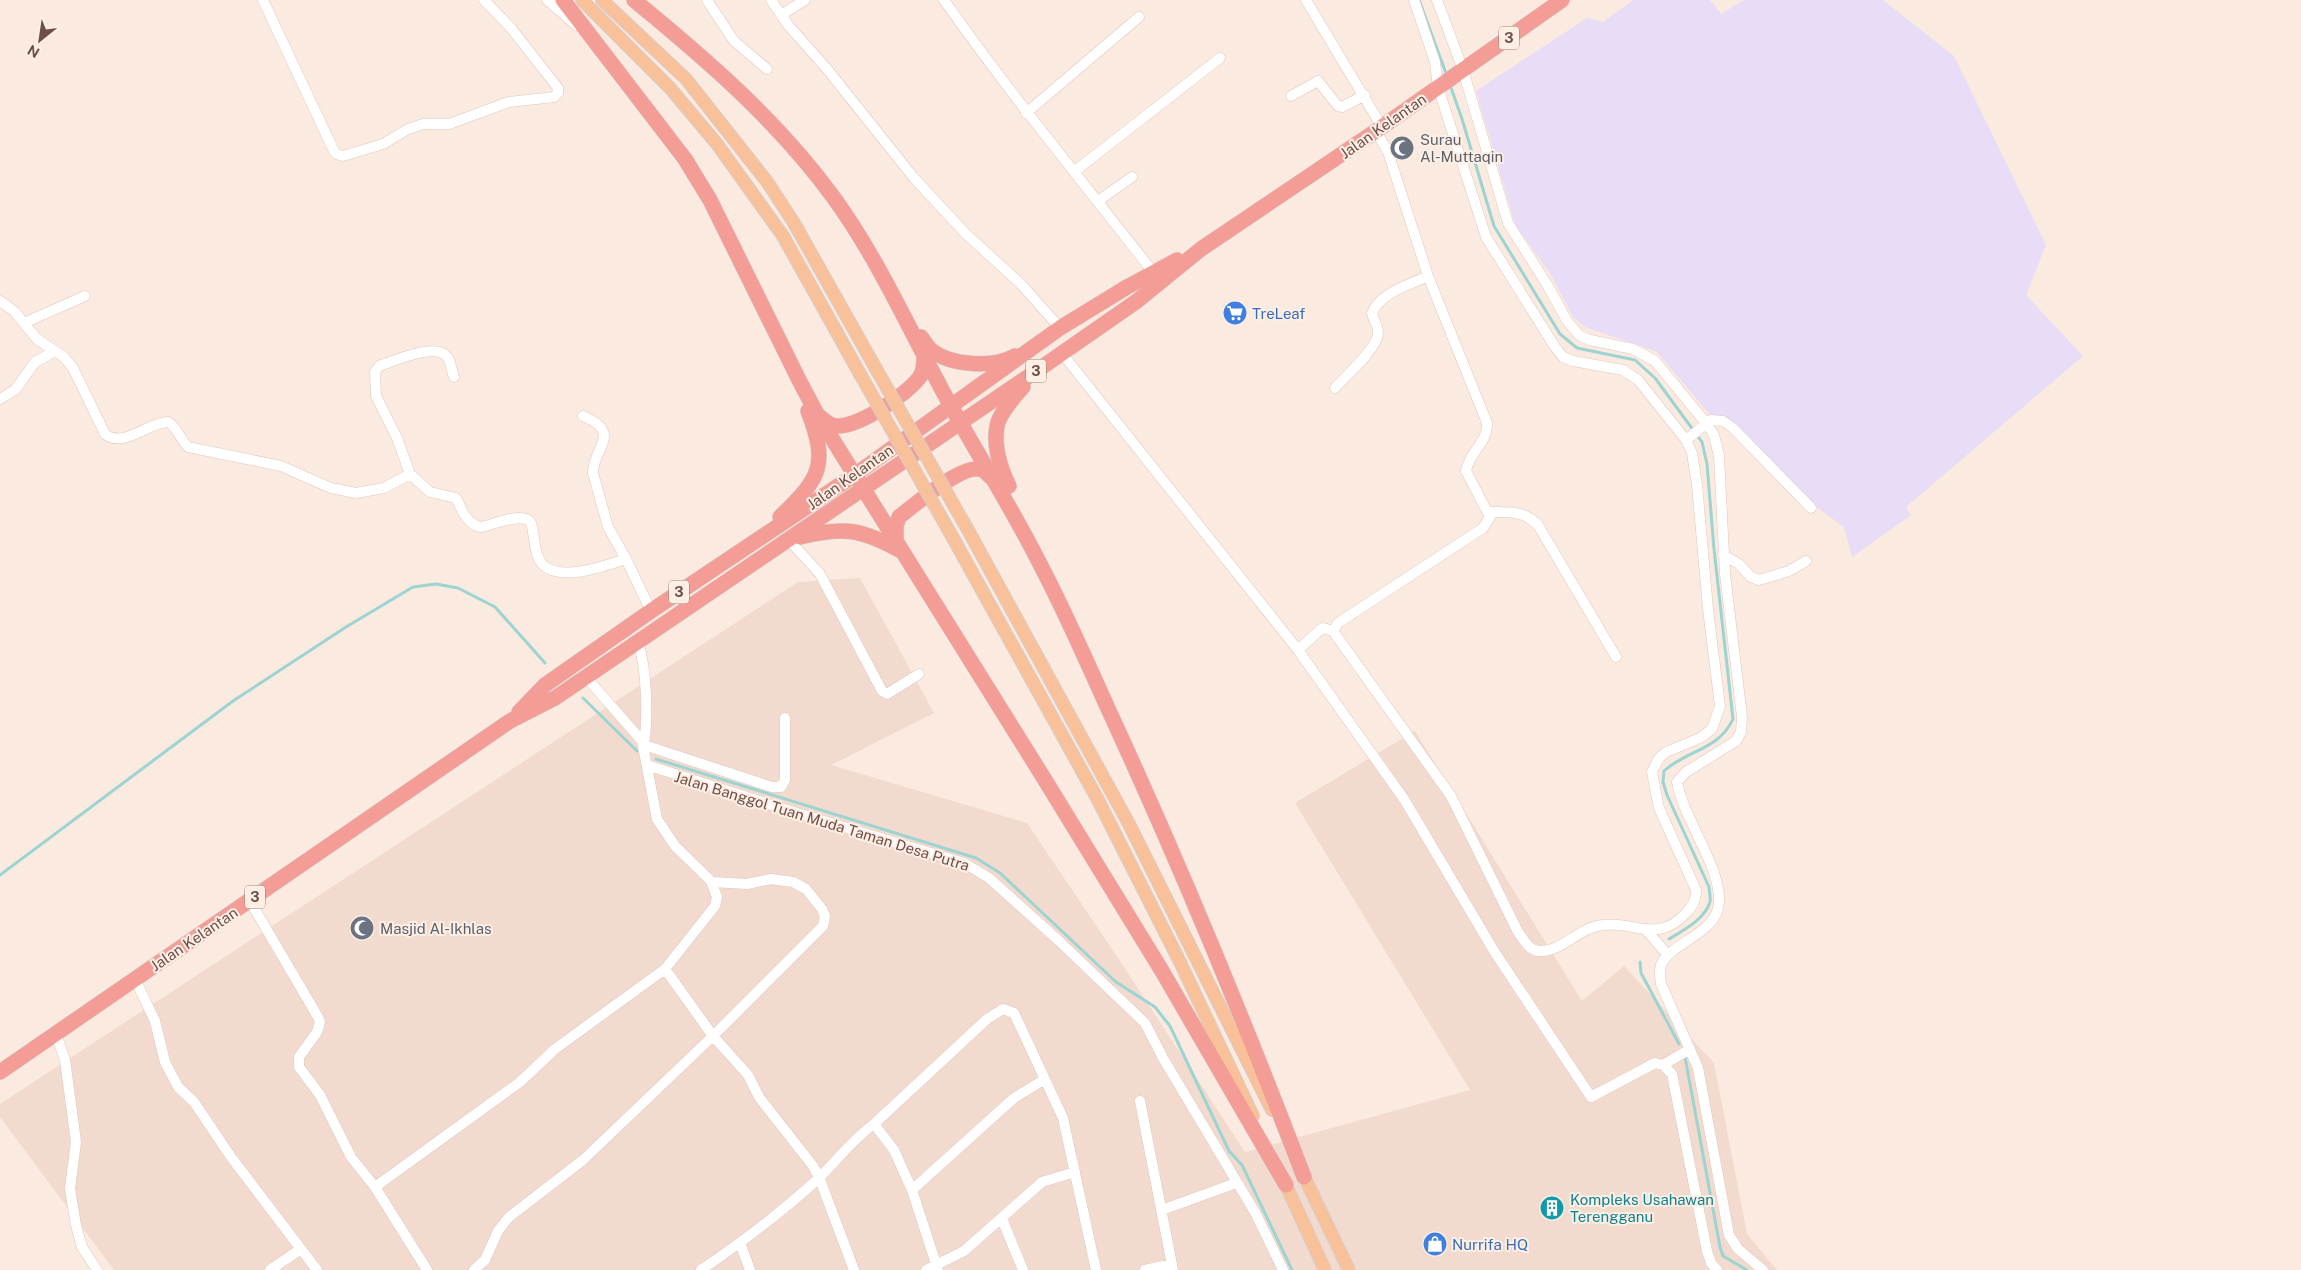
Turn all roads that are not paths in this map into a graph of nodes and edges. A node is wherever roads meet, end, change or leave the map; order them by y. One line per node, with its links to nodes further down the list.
1 (263, 0): 2 (street)
2 (484, 0)
3 (547, 0): 20 (street)
4 (563, 0): 20 (highway)
5 (582, 0): 97 (main road, bridge)
6 (602, 0): 95 (main road, bridge)
7 (634, 0): 19 (highway)
8 (641, 0): 19 (street)
9 (707, 0): 22 (street)
10 (771, 0): 17 (street)
11 (805, 0): 17 (street)
12 (944, 0): 27 (street)
13 (1306, 0): 25 (street)
14 (1414, 0): 24 (street)
15 (1437, 0): 23 (street)
16 (1562, 0): 23 (highway, Jalan Kelantan / 3)
17 (781, 16): 39 (street)
18 (1139, 17): 27 (street)
19 (680, 38): 35 (highway)
20 (595, 42): 46 (highway)
21 (1220, 58): 29 (street)
22 (767, 68)
23 (1460, 73): 24 (highway, Jalan Kelantan / 3); 53 (street)
24 (1441, 86): 28 (highway, Jalan Kelantan / 3); 54 (street)
25 (1365, 95): 26 (street); 28 (street)
26 (1291, 96)
27 (1026, 113): 29 (street)
28 (1379, 129): 32 (highway, Jalan Kelantan / 3); 34 (street)
29 (1075, 171): 31 (street)
30 (1132, 177): 31 (street)
31 (1098, 201): 33 (street)
32 (1201, 249): 33 (highway, Jalan Kelantan / 3); 42 (highway, Jalan Kelantan / 3)
33 (1153, 272): 39 (highway, Jalan Kelantan / 3)
34 (1428, 276): 47 (street); 60 (street)
35 (892, 295): 40 (highway); 43 (highway)
36 (85, 296): 38 (street)
37 (0, 301): 38 (street)
38 (24, 324): 41 (street)
39 (1060, 328): 40 (highway, Jalan Kelantan / 3)
40 (1046, 338): 49 (highway, Jalan Kelantan / 3)
41 (55, 351): 48 (street); 55 (street)
42 (1061, 352): 44 (highway, Jalan Kelantan / 3); 71 (street)
43 (924, 356): 49 (highway); 51 (highway)
44 (1035, 372): 52 (highway, Jalan Kelantan / 3); 67 (highway)
45 (454, 377): 55 (street)
46 (799, 380): 51 (highway); 62 (highway)
47 (1335, 388)
48 (0, 399)
49 (951, 407): 52 (highway); 56 (highway, Jalan Kelantan / 3)
50 (583, 416): 65 (street)
51 (818, 416): 56 (highway)
52 (960, 423): 57 (highway); 58 (highway, Jalan Kelantan / 3)
53 (1704, 425): 54 (street); 59 (street); 64 (street)
54 (1688, 438): 81 (street)
55 (410, 474): 65 (street)
56 (856, 474): 58 (highway); 62 (highway, Jalan Kelantan / 3)
57 (996, 482): 63 (highway); 67 (highway)
58 (865, 488): 61 (highway, Jalan Kelantan / 3); 63 (highway)
59 (1811, 508)
60 (1488, 512): 69 (street); 72 (street)
61 (789, 540): 63 (highway); 70 (highway, Jalan Kelantan / 3); 73 (street)
62 (752, 544): 68 (highway, Jalan Kelantan / 3)
63 (899, 546): 97 (highway)
64 (1724, 555): 66 (street); 82 (street)
65 (626, 560): 68 (street)
66 (1806, 561)
67 (1040, 562): 95 (highway)
68 (651, 611): 76 (highway, Jalan Kelantan / 3)
69 (1332, 631): 71 (street); 81 (street)
70 (638, 642): 74 (highway, Jalan Kelantan / 3); 77 (street)
71 (1300, 648): 88 (street)
72 (1616, 656)
73 (919, 674)
74 (586, 677): 76 (highway, Jalan Kelantan / 3); 77 (street)
75 (785, 718): 77 (street)
76 (510, 721): 80 (highway, Jalan Kelantan / 3)
77 (644, 745): 78 (street)
78 (648, 765): 79 (street); 96 (street, Jalan Banggol Tuan Muda Taman Desa Putra)
79 (712, 882): 83 (street); 86 (street)
80 (250, 901): 84 (highway, Jalan Kelantan / 3); 98 (street)
81 (1646, 930): 82 (street)
82 (1668, 955): 87 (street)
83 (665, 969): 86 (street); 98 (street)
84 (135, 979): 85 (highway, Jalan Kelantan / 3); 103 (street)
85 (56, 1034): 89 (highway, Jalan Kelantan / 3); 106 (street)
86 (714, 1036): 94 (street); 110 (street)
87 (1690, 1049): 88 (street); 122 (street)
88 (1663, 1066): 121 (street)
89 (0, 1072)
90 (1044, 1079): 92 (street); 93 (street); 99 (street)
91 (1140, 1101): 100 (street)
92 (874, 1124): 94 (street); 99 (street)
93 (1075, 1172): 101 (street); 116 (street)
94 (820, 1177): 102 (street); 113 (street)
95 (1304, 1177): 120 (main road)
96 (1236, 1183): 100 (street); 118 (street, Jalan Banggol Tuan Muda Taman Desa Putra)
97 (1286, 1185): 119 (main road)
98 (374, 1187): 109 (street)
99 (912, 1190): 105 (street)
100 (1162, 1210): 104 (street)
101 (1002, 1219): 105 (street); 115 (street)
102 (740, 1243): 111 (street); 112 (street)
103 (301, 1249): 107 (street); 108 (street)
104 (1173, 1267): 117 (street)
105 (937, 1268): 114 (street)
106 (97, 1270)
107 (270, 1270)
108 (317, 1270)
109 (427, 1270)
110 (474, 1270)
111 (701, 1270)
112 (750, 1270)
113 (854, 1270)
114 (926, 1270)
115 (1023, 1270)
116 (1096, 1270)
117 (1145, 1270)
118 (1283, 1270)
119 (1325, 1270)
120 (1348, 1270)
121 (1718, 1270)
122 (1764, 1270)

